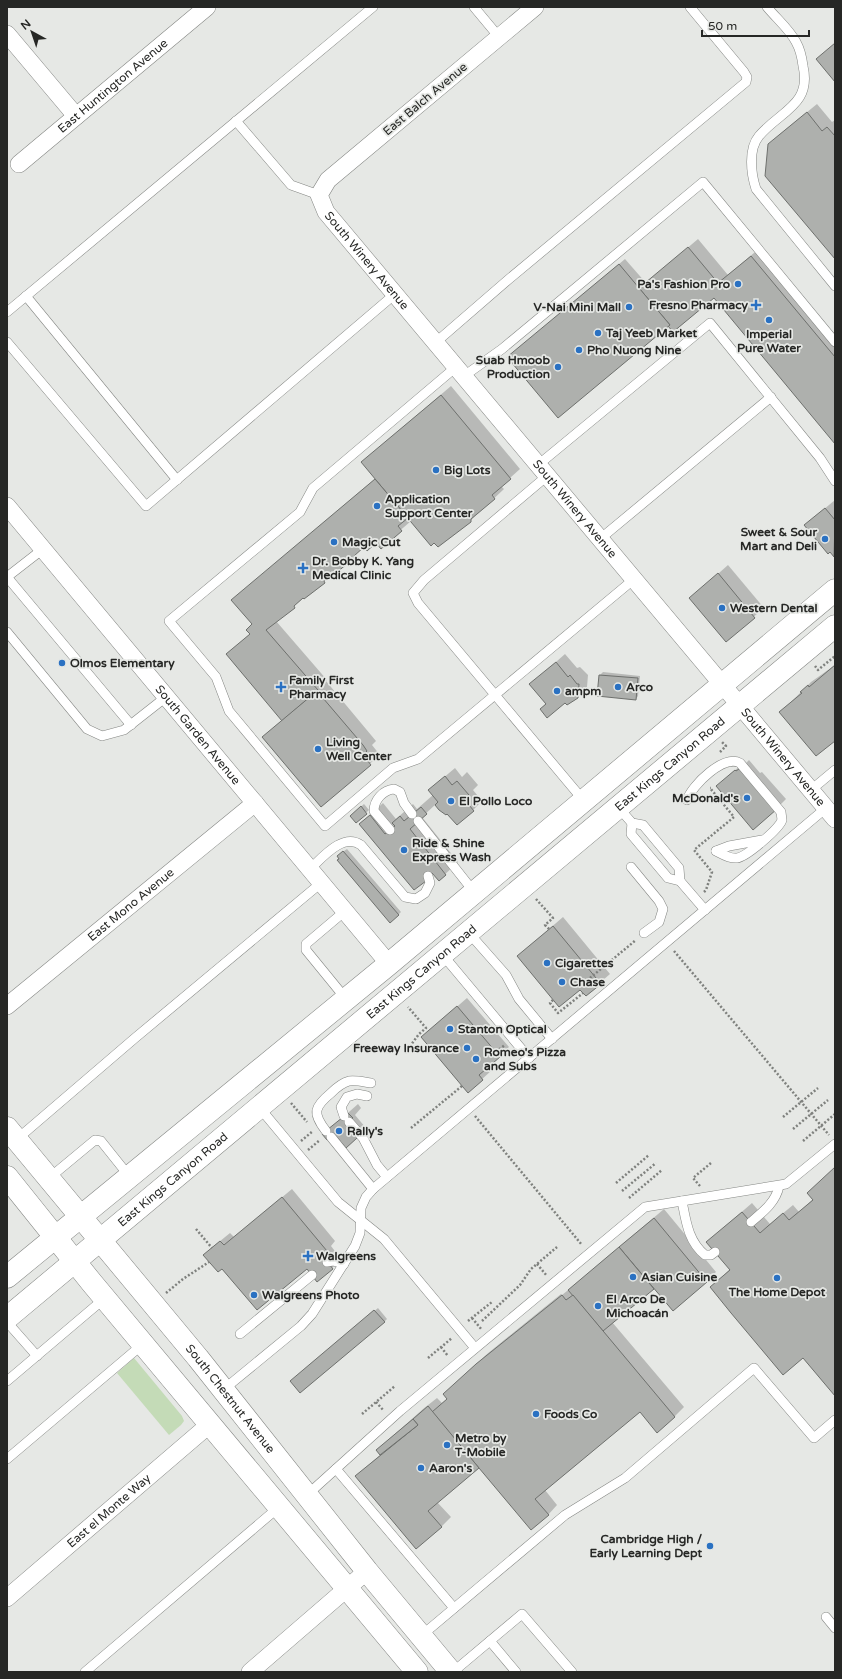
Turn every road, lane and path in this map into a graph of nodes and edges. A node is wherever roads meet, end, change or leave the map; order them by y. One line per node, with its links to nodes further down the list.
1 (207, 7): 9 (street, East Huntington Avenue)
2 (373, 7): 10 (lane)
3 (474, 7): 8 (lane)
4 (535, 7): 8 (street, East Balch Avenue)
5 (690, 7): 19 (lane)
6 (767, 7): 13 (lane)
7 (7, 34): 9 (street)
8 (499, 36): 12 (street, East Balch Avenue)
9 (76, 116): 11 (street, East Huntington Avenue)
10 (236, 122): 12 (lane); 15 (lane)
11 (19, 164)
12 (319, 195): 14 (street, South Winery Avenue)
13 (835, 286)
14 (395, 294): 19 (street, South Winery Avenue); 23 (lane)
15 (26, 296): 16 (lane); 23 (lane)
16 (7, 312)
17 (7, 342): 23 (lane)
18 (835, 342): 20 (lane)
19 (436, 343): 20 (street, South Winery Avenue)
20 (460, 372): 22 (street, South Winery Avenue); 35 (lane)
21 (770, 397): 22 (lane); 24 (lane); 27 (lane)
22 (543, 470): 27 (street, South Winery Avenue); 35 (lane)
23 (177, 480)
24 (835, 480)
25 (7, 506): 26 (street, South Garden Avenue)
26 (12, 522): 28 (street, South Garden Avenue)
27 (600, 539): 30 (street, South Winery Avenue)
28 (43, 549): 29 (lane); 36 (street, South Garden Avenue)
29 (7, 577): 38 (lane)
30 (633, 580): 34 (street, South Winery Avenue); 35 (lane)
31 (835, 590): 34 (main road)
32 (835, 626): 37 (main road, East Kings Canyon Road)
33 (7, 632): 38 (lane)
34 (722, 684): 37 (street, South Winery Avenue); 45 (main road)
35 (495, 695): 45 (lane)
36 (166, 696): 38 (lane); 46 (street, South Garden Avenue)
37 (739, 705): 39 (main road, East Kings Canyon Road); 43 (street, South Winery Avenue)
38 (131, 725)
39 (711, 728): 40 (path); 47 (main road, East Kings Canyon Road)
40 (721, 764): 44 (lane); 53 (lane)
41 (835, 770): 43 (lane)
42 (715, 785): 61 (path)
43 (810, 790): 49 (street, South Winery Avenue)
44 (687, 800)
45 (584, 801): 60 (main road)
46 (255, 803): 55 (street, South Garden Avenue); 75 (street, East Mono Avenue)
47 (618, 806): 51 (lane); 59 (main road, East Kings Canyon Road)
48 (412, 814): 52 (lane)
49 (830, 814): 62 (lane)
50 (418, 822): 60 (lane)
51 (632, 823): 57 (lane); 57 (lane)
52 (390, 830)
53 (763, 840): 53 (lane)
54 (631, 867): 66 (lane)
55 (310, 869): 56 (lane); 58 (street, South Garden Avenue)
56 (428, 876)
57 (680, 881): 61 (lane)
58 (321, 883): 63 (street, South Garden Avenue); 96 (lane)
59 (524, 885): 64 (path); 65 (main road, East Kings Canyon Road)
60 (474, 892): 69 (main road)
61 (696, 899): 62 (lane)
62 (705, 910): 67 (lane)
63 (345, 911): 69 (street, South Garden Avenue); 73 (lane)
64 (549, 929)
65 (468, 932): 68 (main road, East Kings Canyon Road); 76 (lane)
66 (644, 933): 70 (path)
67 (671, 938): 76 (lane); 85 (path)
68 (442, 954): 71 (main road, East Kings Canyon Road); 78 (lane)
69 (389, 964): 73 (main road)
70 (590, 978)
71 (396, 992): 77 (path); 82 (main road, East Kings Canyon Road)
72 (583, 993): 74 (path)
73 (346, 999): 105 (main road)
74 (553, 1000)
75 (7, 1006)
76 (552, 1039): 78 (lane)
77 (405, 1053)
78 (529, 1058): 86 (lane)
79 (371, 1083): 95 (lane)
80 (462, 1086): 92 (path)
81 (818, 1088): 85 (path)
82 (279, 1090): 87 (main road, East Kings Canyon Road); 94 (path)
83 (367, 1096): 107 (lane)
84 (828, 1100): 88 (path)
85 (801, 1102): 88 (path); 90 (path)
86 (475, 1103): 107 (lane); 125 (path)
87 (259, 1107): 99 (lane); 121 (main road, East Kings Canyon Road)
88 (811, 1114): 91 (path); 93 (path)
89 (835, 1114): 91 (path)
90 (783, 1117)
91 (821, 1126): 97 (path); 98 (path)
92 (411, 1128)
93 (793, 1129)
94 (314, 1130): 95 (path); 99 (path)
95 (326, 1133): 101 (path); 111 (lane)
96 (12, 1134): 108 (main road, South Chestnut Avenue)
97 (803, 1141)
98 (833, 1141): 110 (lane)
99 (293, 1148): 101 (lane)
100 (649, 1155): 109 (path)
101 (300, 1156): 117 (lane)
102 (656, 1163): 112 (path)
103 (711, 1164): 114 (path)
104 (662, 1170): 113 (path)
105 (129, 1176): 108 (lane); 116 (main road)
106 (7, 1177): 120 (main road)
107 (387, 1177): 111 (lane)
108 (48, 1178): 116 (main road, South Chestnut Avenue)
109 (616, 1183)
110 (779, 1186): 114 (lane); 118 (lane)
111 (373, 1189): 117 (lane)
112 (622, 1191)
113 (628, 1198)
114 (704, 1198): 115 (lane)
115 (682, 1201): 124 (lane); 125 (lane)
116 (79, 1217): 120 (main road); 121 (main road, South Chestnut Avenue)
117 (360, 1220): 129 (lane); 144 (lane)
118 (751, 1222)
119 (196, 1229): 123 (path)
120 (55, 1237): 126 (main road); 133 (main road)
121 (99, 1240): 126 (main road, East Kings Canyon Road); 149 (main road, South Chestnut Avenue)
122 (557, 1247): 130 (path)
123 (212, 1248)
124 (715, 1252)
125 (589, 1253): 144 (lane)
126 (75, 1261): 135 (main road); 136 (main road, East Kings Canyon Road)
127 (209, 1262): 134 (path)
128 (327, 1262): 129 (lane)
129 (344, 1264): 149 (lane)
130 (537, 1264): 132 (path); 138 (path)
131 (312, 1275): 141 (lane)
132 (546, 1275)
133 (7, 1277)
134 (175, 1286)
135 (105, 1298): 142 (main road); 145 (lane)
136 (7, 1318)
137 (472, 1318): 140 (path)
138 (482, 1321)
139 (7, 1322): 145 (lane)
140 (481, 1330)
141 (240, 1334)
142 (143, 1344): 154 (main road); 155 (lane)
143 (441, 1347): 146 (path)
144 (475, 1348): 156 (lane)
145 (37, 1356): 147 (lane)
146 (449, 1357)
147 (7, 1381)
148 (395, 1386): 150 (path)
149 (223, 1390): 157 (main road, South Chestnut Avenue)
150 (376, 1402): 151 (path); 152 (path)
151 (384, 1411)
152 (362, 1414)
153 (835, 1420): 162 (lane)
154 (210, 1424): 157 (main road); 158 (main road); 161 (street, East el Monte Way)
155 (7, 1459)
156 (336, 1469): 157 (lane); 162 (lane)
157 (306, 1495): 159 (main road, South Chestnut Avenue)
158 (279, 1507): 160 (main road); 168 (lane)
159 (367, 1571): 160 (street); 165 (main road, South Chestnut Avenue)
160 (347, 1588): 167 (main road); 169 (street)
161 (7, 1598)
162 (454, 1608): 165 (lane)
163 (826, 1617): 164 (lane)
164 (835, 1628)
165 (421, 1636): 170 (main road, South Chestnut Avenue)
166 (490, 1641): 170 (lane); 171 (lane); 172 (lane)
167 (415, 1671)
168 (85, 1672)
169 (250, 1672)
170 (452, 1672)
171 (516, 1672)
172 (572, 1672)

